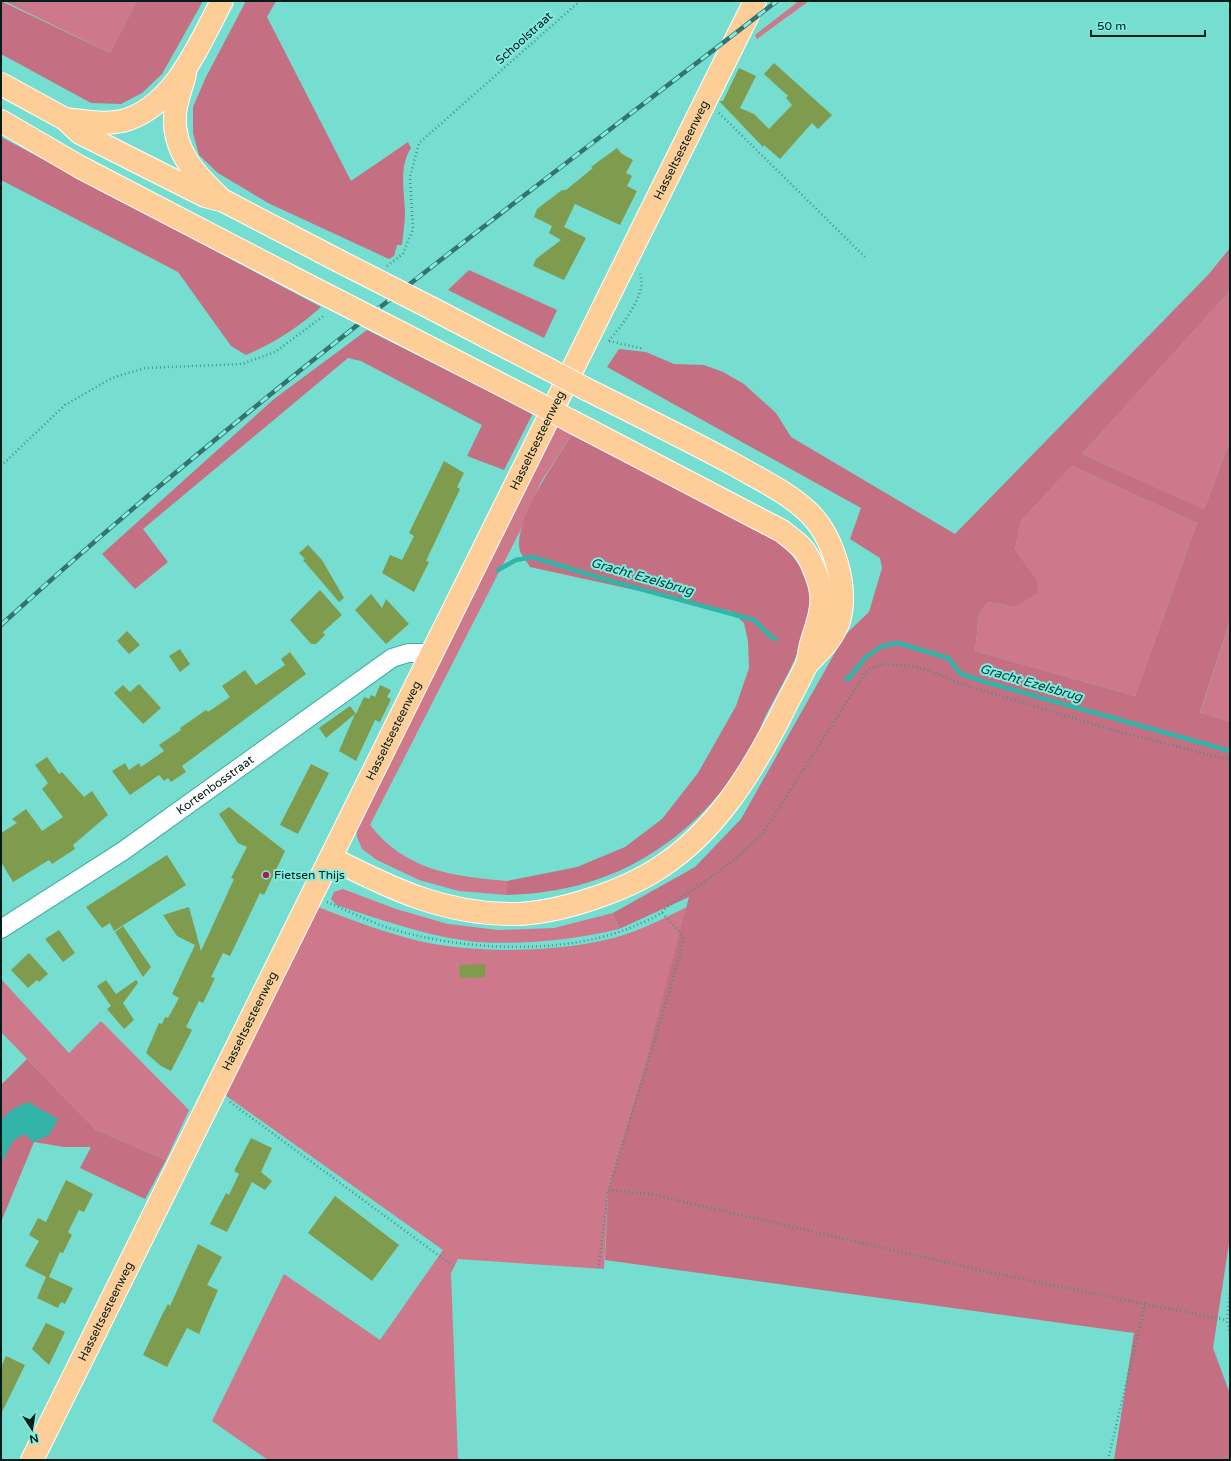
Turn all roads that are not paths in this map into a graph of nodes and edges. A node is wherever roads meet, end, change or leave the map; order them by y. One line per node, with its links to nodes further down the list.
1 (222, 1): 3 (main road)
2 (755, 1): 8 (main road, Hasseltsesteenweg)
3 (187, 67): 5 (main road); 7 (main road)
4 (1, 84): 5 (main road)
5 (64, 119): 7 (main road)
6 (1, 121): 9 (main road, bridge)
7 (224, 201): 9 (main road, bridge)
8 (432, 653): 10 (main road, Hasseltsesteenweg); 11 (street, Kortenbosstraat)
9 (806, 664): 10 (main road)
10 (331, 858): 12 (main road, Hasseltsesteenweg)
11 (1, 929)
12 (32, 1460)

